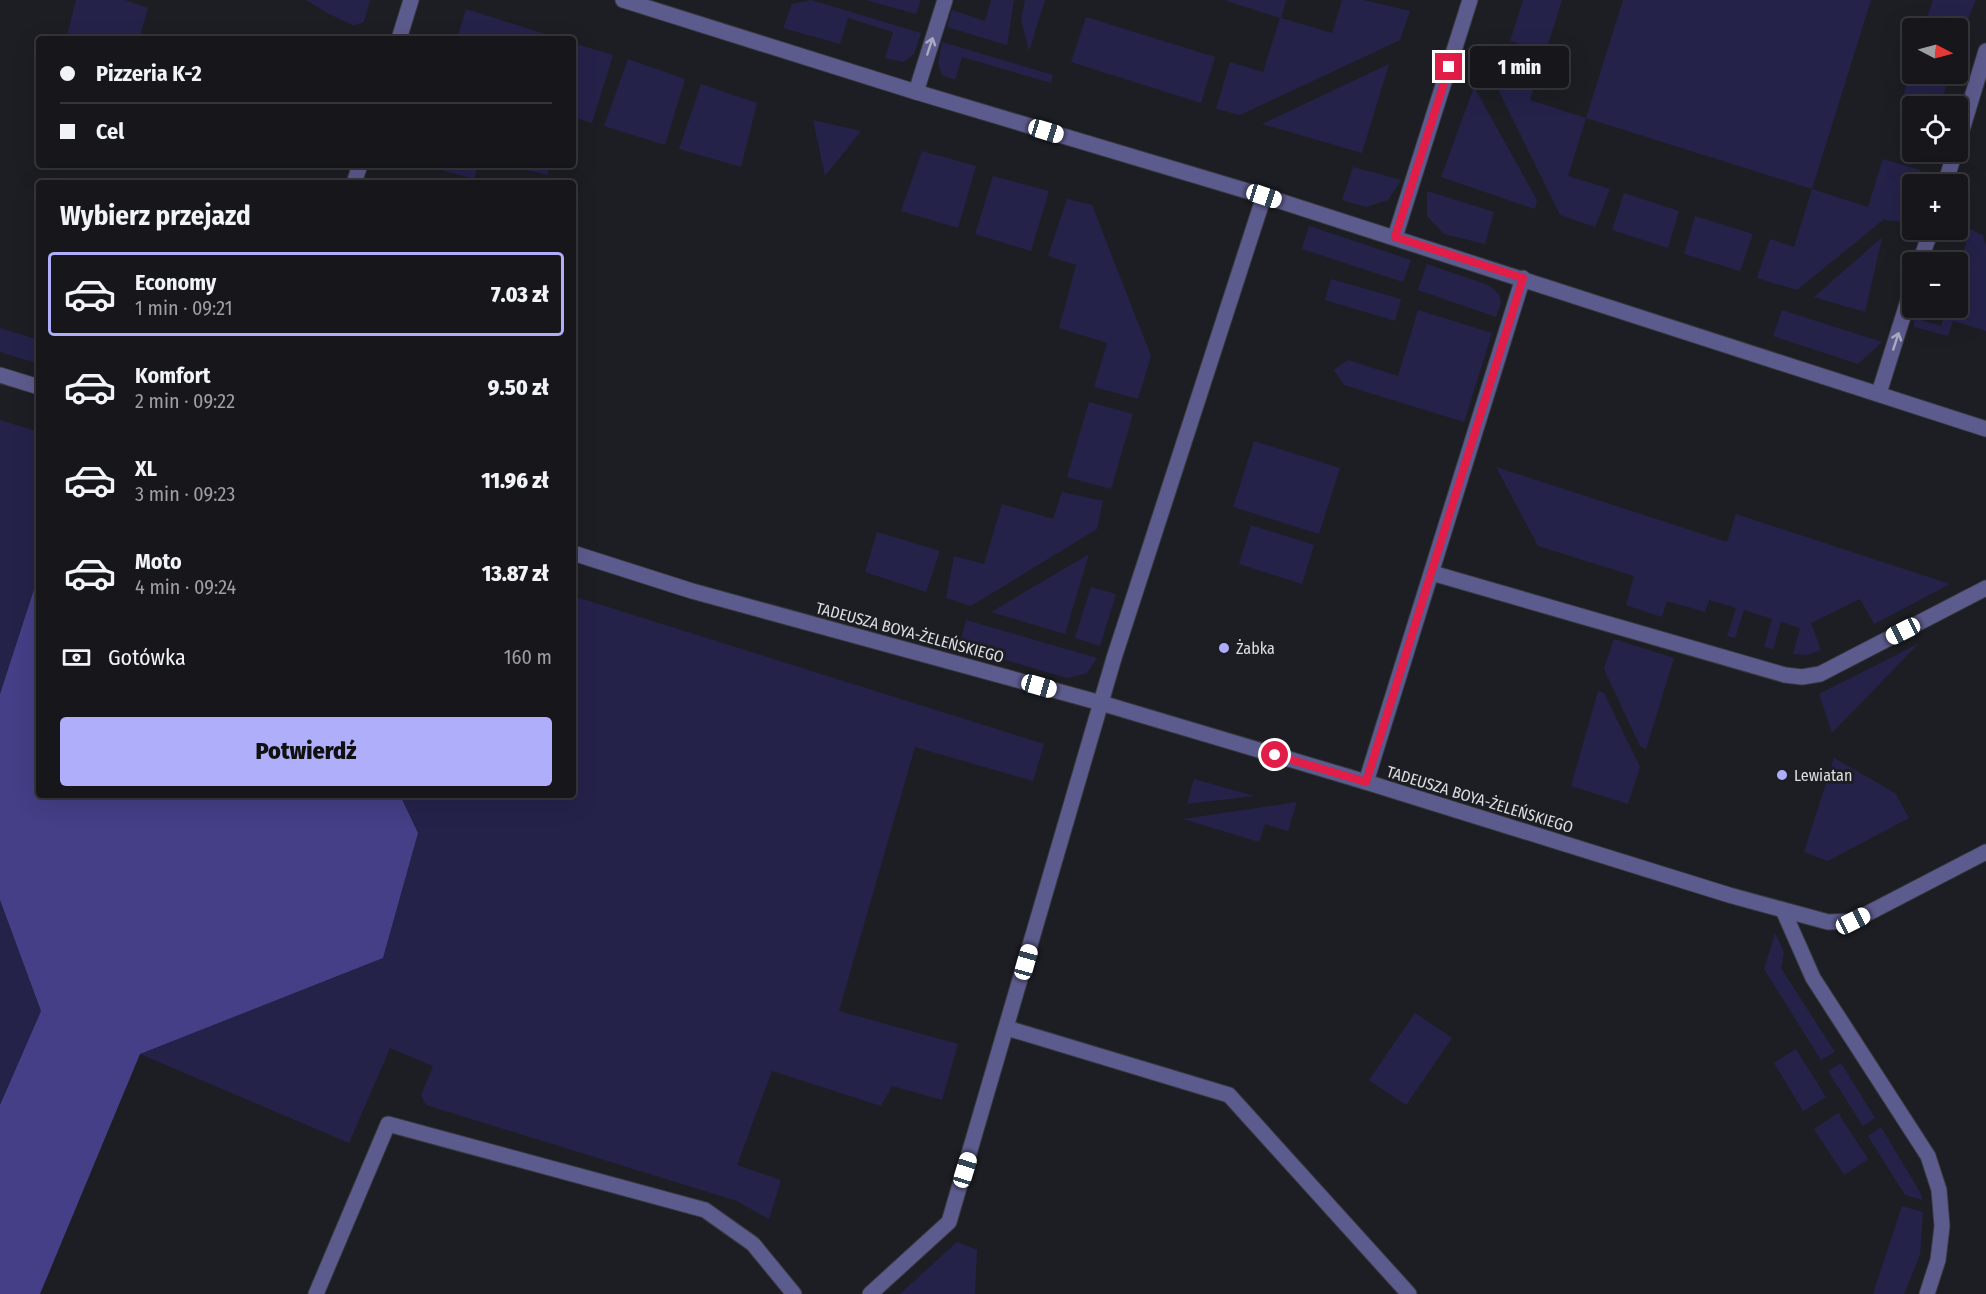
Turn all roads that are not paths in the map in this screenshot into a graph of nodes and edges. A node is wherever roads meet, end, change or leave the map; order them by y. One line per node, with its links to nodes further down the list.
1 (411, 0): 5 (street)
2 (623, 0): 7 (street)
3 (945, 0): 7 (street, one-way to 3)
4 (1470, 0): 10 (street)
5 (400, 36)
6 (1986, 51): 8 (street)
7 (916, 92): 9 (street)
8 (1968, 110)
9 (1264, 196): 10 (street); 20 (street)
10 (1395, 237): 11 (street)
11 (1523, 278): 15 (street); 18 (street)
12 (1903, 318): 15 (street, one-way to 12)
13 (0, 375): 14 (street)
14 (36, 386)
15 (1879, 393): 16 (street)
16 (1986, 429)
17 (576, 553): 20 (street, TADEUSZA BOYA-ŻELEŃSKIEGO)
18 (1432, 573): 19 (street); 21 (street)
19 (1986, 588)
20 (1101, 703): 21 (street, TADEUSZA BOYA-ŻELEŃSKIEGO); 24 (street)
21 (1366, 782): 23 (street, TADEUSZA BOYA-ŻELEŃSKIEGO)
22 (1986, 852): 23 (street, TADEUSZA BOYA-ŻELEŃSKIEGO)
23 (1783, 910): 29 (street)
24 (1007, 1028): 27 (street); 28 (street)
25 (316, 1294): 26 (street)
26 (794, 1294)
27 (870, 1294)
28 (1409, 1294)
29 (1927, 1294)

